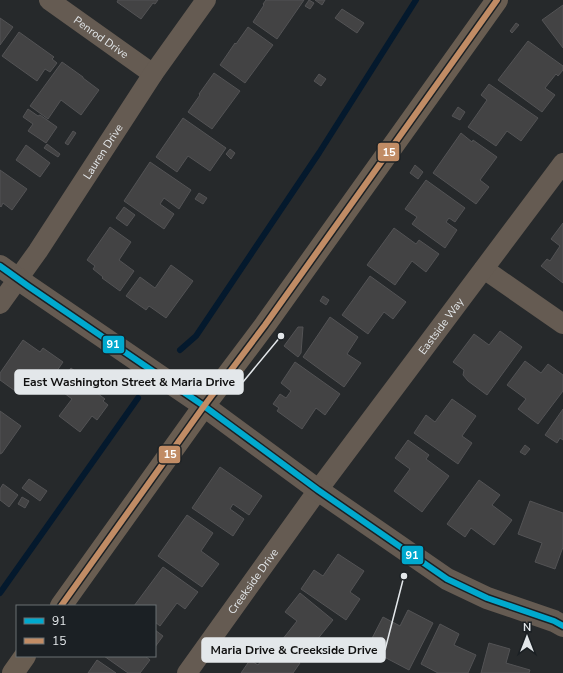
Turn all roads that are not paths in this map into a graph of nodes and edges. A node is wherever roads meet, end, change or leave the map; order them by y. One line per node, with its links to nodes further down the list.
1 (49, 0): 4 (street, Penrod Drive)
2 (206, 0): 4 (street, Lauren Drive)
3 (497, 0): 11 (main road)
4 (153, 74): 8 (street, Lauren Drive)
5 (563, 163): 7 (street, Eastside Way)
6 (0, 266): 8 (street)
7 (484, 269): 10 (street); 12 (street, Eastside Way)
8 (18, 280): 9 (street, Lauren Drive); 11 (street)
9 (0, 304)
10 (563, 324)
11 (204, 406): 12 (street); 13 (main road)
12 (318, 490): 14 (street); 17 (street, Creekside Drive)
13 (62, 605)
14 (563, 626)
15 (24, 657): 16 (main road)
16 (13, 673)
17 (187, 673)

